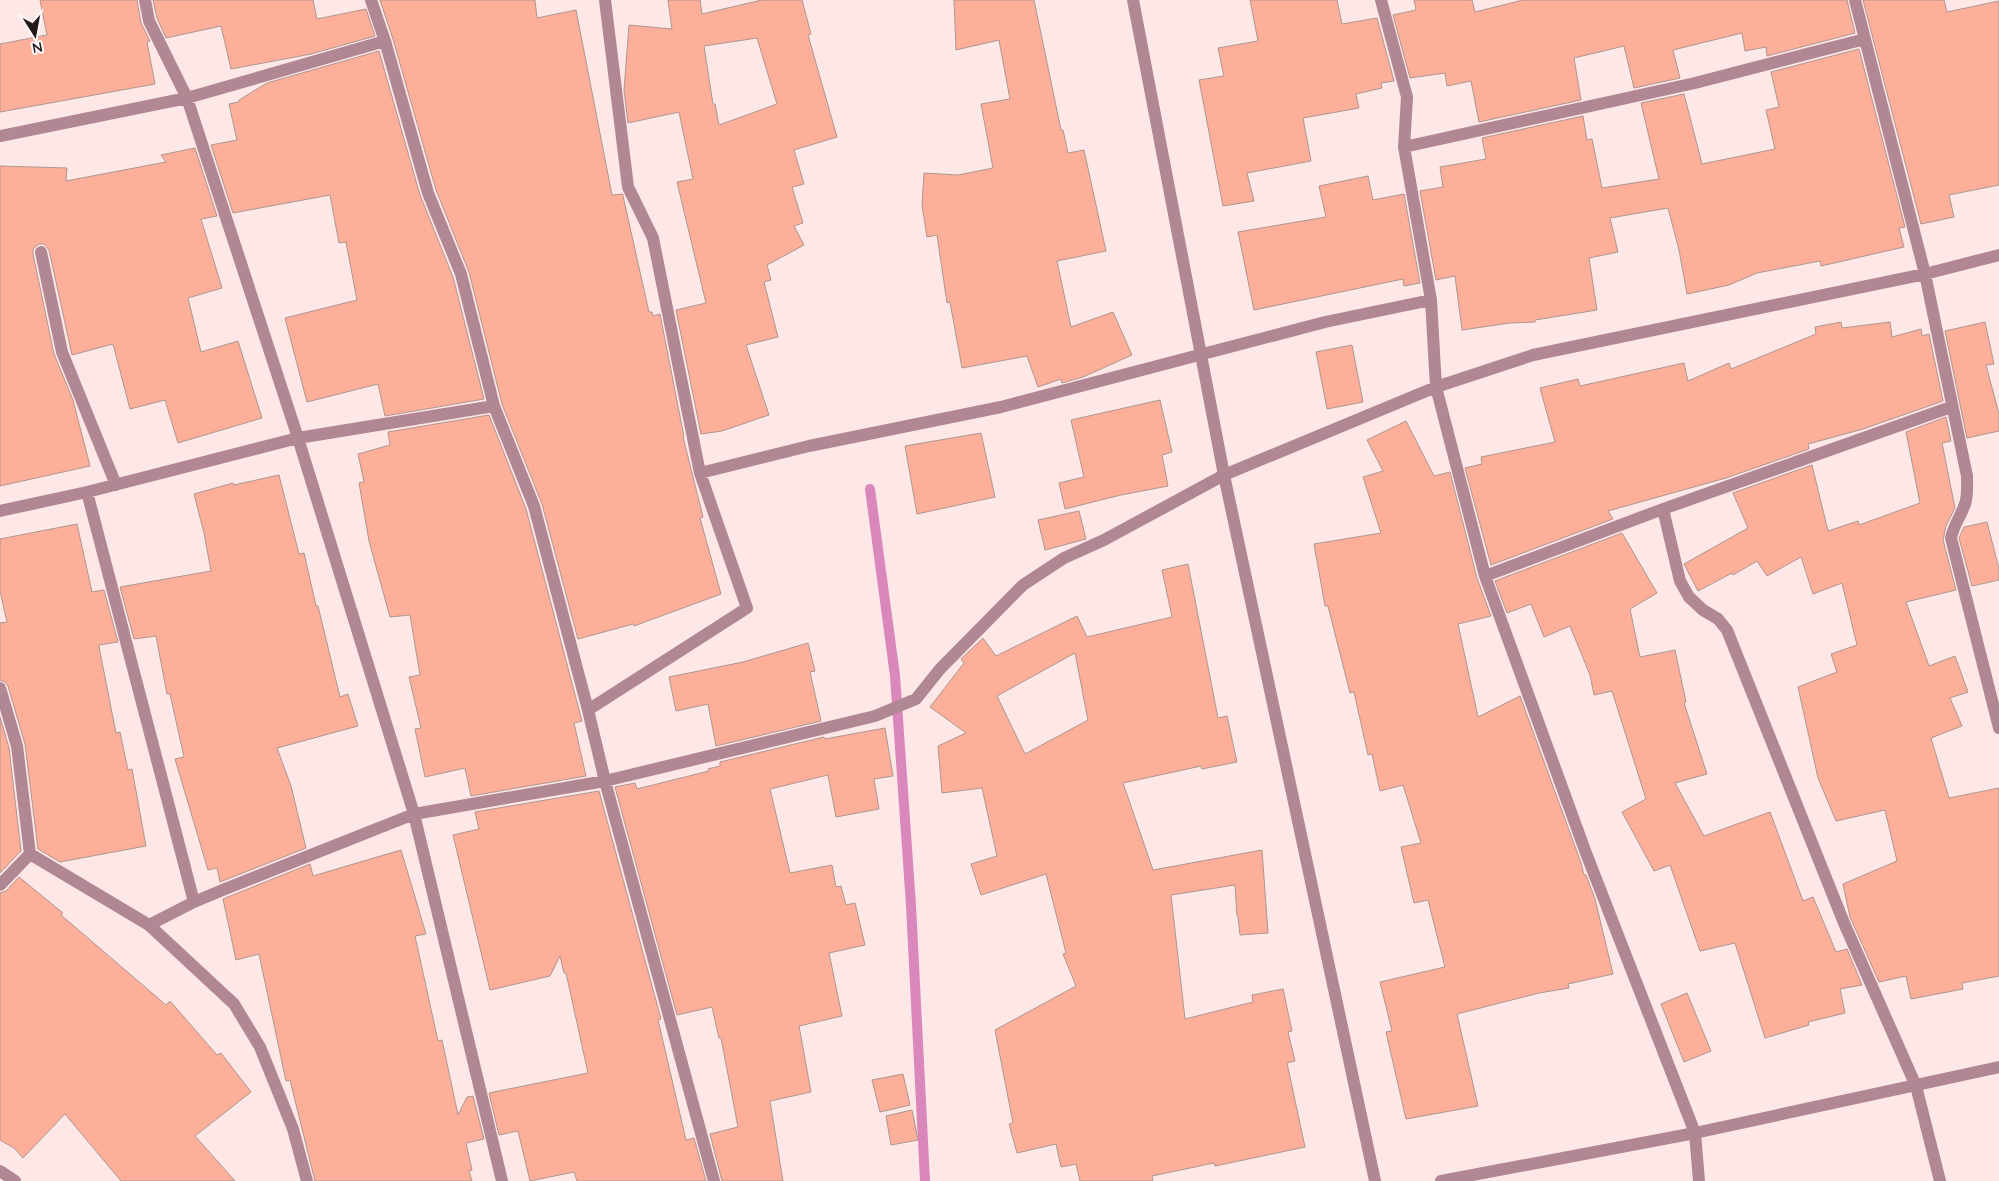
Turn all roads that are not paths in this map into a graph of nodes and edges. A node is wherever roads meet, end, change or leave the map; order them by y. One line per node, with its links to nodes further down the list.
1 (145, 0): 9 (street)
2 (371, 0): 8 (street)
3 (605, 0): 21 (street)
4 (1133, 0): 16 (street)
5 (1381, 0): 11 (street)
6 (1855, 0): 7 (street)
7 (1865, 40): 11 (street); 14 (street)
8 (385, 41): 9 (street); 18 (street)
9 (187, 98): 10 (street); 20 (street)
10 (0, 136)
11 (1404, 147): 15 (street)
12 (41, 252): 23 (street)
13 (1999, 255): 14 (street)
14 (1924, 274): 17 (street); 19 (street)
15 (1431, 300): 16 (street); 17 (street)
16 (1202, 354): 21 (street); 22 (street)
17 (1436, 387): 22 (street); 27 (street)
18 (494, 406): 20 (street); 29 (street)
19 (1951, 407): 25 (street); 30 (street)
20 (298, 438): 23 (street); 32 (street)
21 (700, 474): 29 (street)
22 (1224, 475): 31 (street); 43 (street)
23 (116, 485): 24 (street)
24 (87, 492): 26 (street); 35 (street)
25 (1664, 509): 27 (street); 38 (street)
26 (0, 511)
27 (1485, 576): 39 (street)
28 (0, 688): 33 (street)
29 (588, 710): 31 (street)
30 (1999, 728)
31 (605, 781): 32 (street); 42 (street)
32 (414, 814): 35 (street); 41 (street)
33 (30, 854): 34 (street); 36 (street)
34 (0, 885)
35 (194, 902): 36 (street)
36 (149, 925): 40 (street)
37 (1999, 1067): 38 (street)
38 (1916, 1086): 39 (street); 46 (street)
39 (1695, 1134): 44 (street); 45 (street)
40 (307, 1181)
41 (502, 1181)
42 (714, 1181)
43 (1375, 1181)
44 (1441, 1181)
45 (1700, 1181)
46 (1940, 1181)

